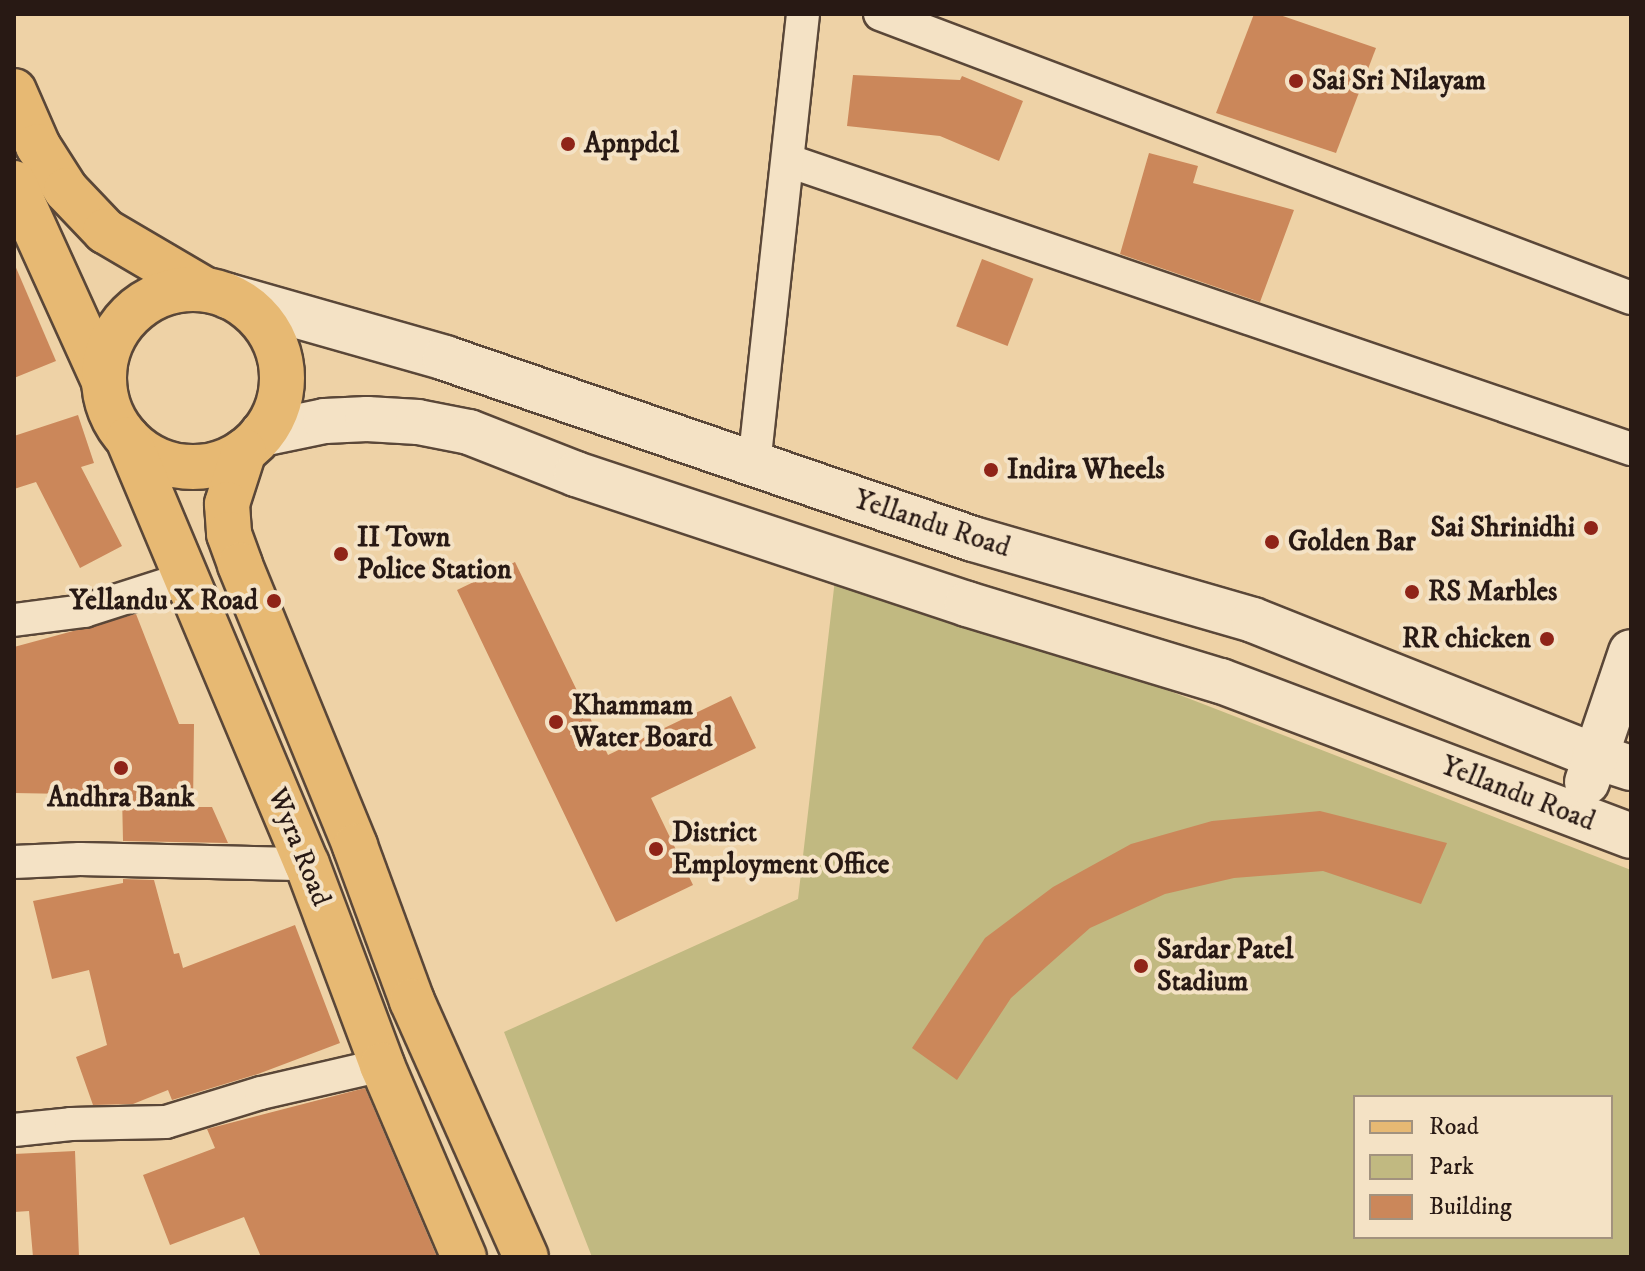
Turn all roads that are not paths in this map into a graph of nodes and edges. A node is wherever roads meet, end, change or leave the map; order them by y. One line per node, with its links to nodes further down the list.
1 (803, 14): 4 (street)
2 (880, 14): 7 (street)
3 (14, 91): 6 (main road, Wyra Road)
4 (789, 161): 11 (street); 12 (street)
5 (14, 183): 8 (main road, Wyra Road)
6 (215, 292): 8 (main road, Wyra Road); 10 (main road, Wyra Road); 12 (main road, Yellandu Road)
7 (1631, 298)
8 (104, 381): 9 (main road, Wyra Road)
9 (128, 439): 10 (main road, Wyra Road); 13 (main road, Wyra Road)
10 (253, 442): 17 (main road, Yellandu Road); 24 (main road, Wyra Road)
11 (1631, 449)
12 (754, 465): 16 (main road, Yellandu Road)
13 (187, 578): 14 (street); 20 (main road, Wyra Road)
14 (14, 620)
15 (1631, 652): 16 (main road)
16 (1612, 762): 17 (main road)
17 (1578, 818): 18 (main road, Yellandu Road)
18 (1631, 836)
19 (14, 862): 20 (street)
20 (307, 864): 21 (main road, Wyra Road)
21 (382, 1065): 22 (street); 23 (main road, Wyra Road)
22 (14, 1130)
23 (464, 1257)
24 (526, 1257)

